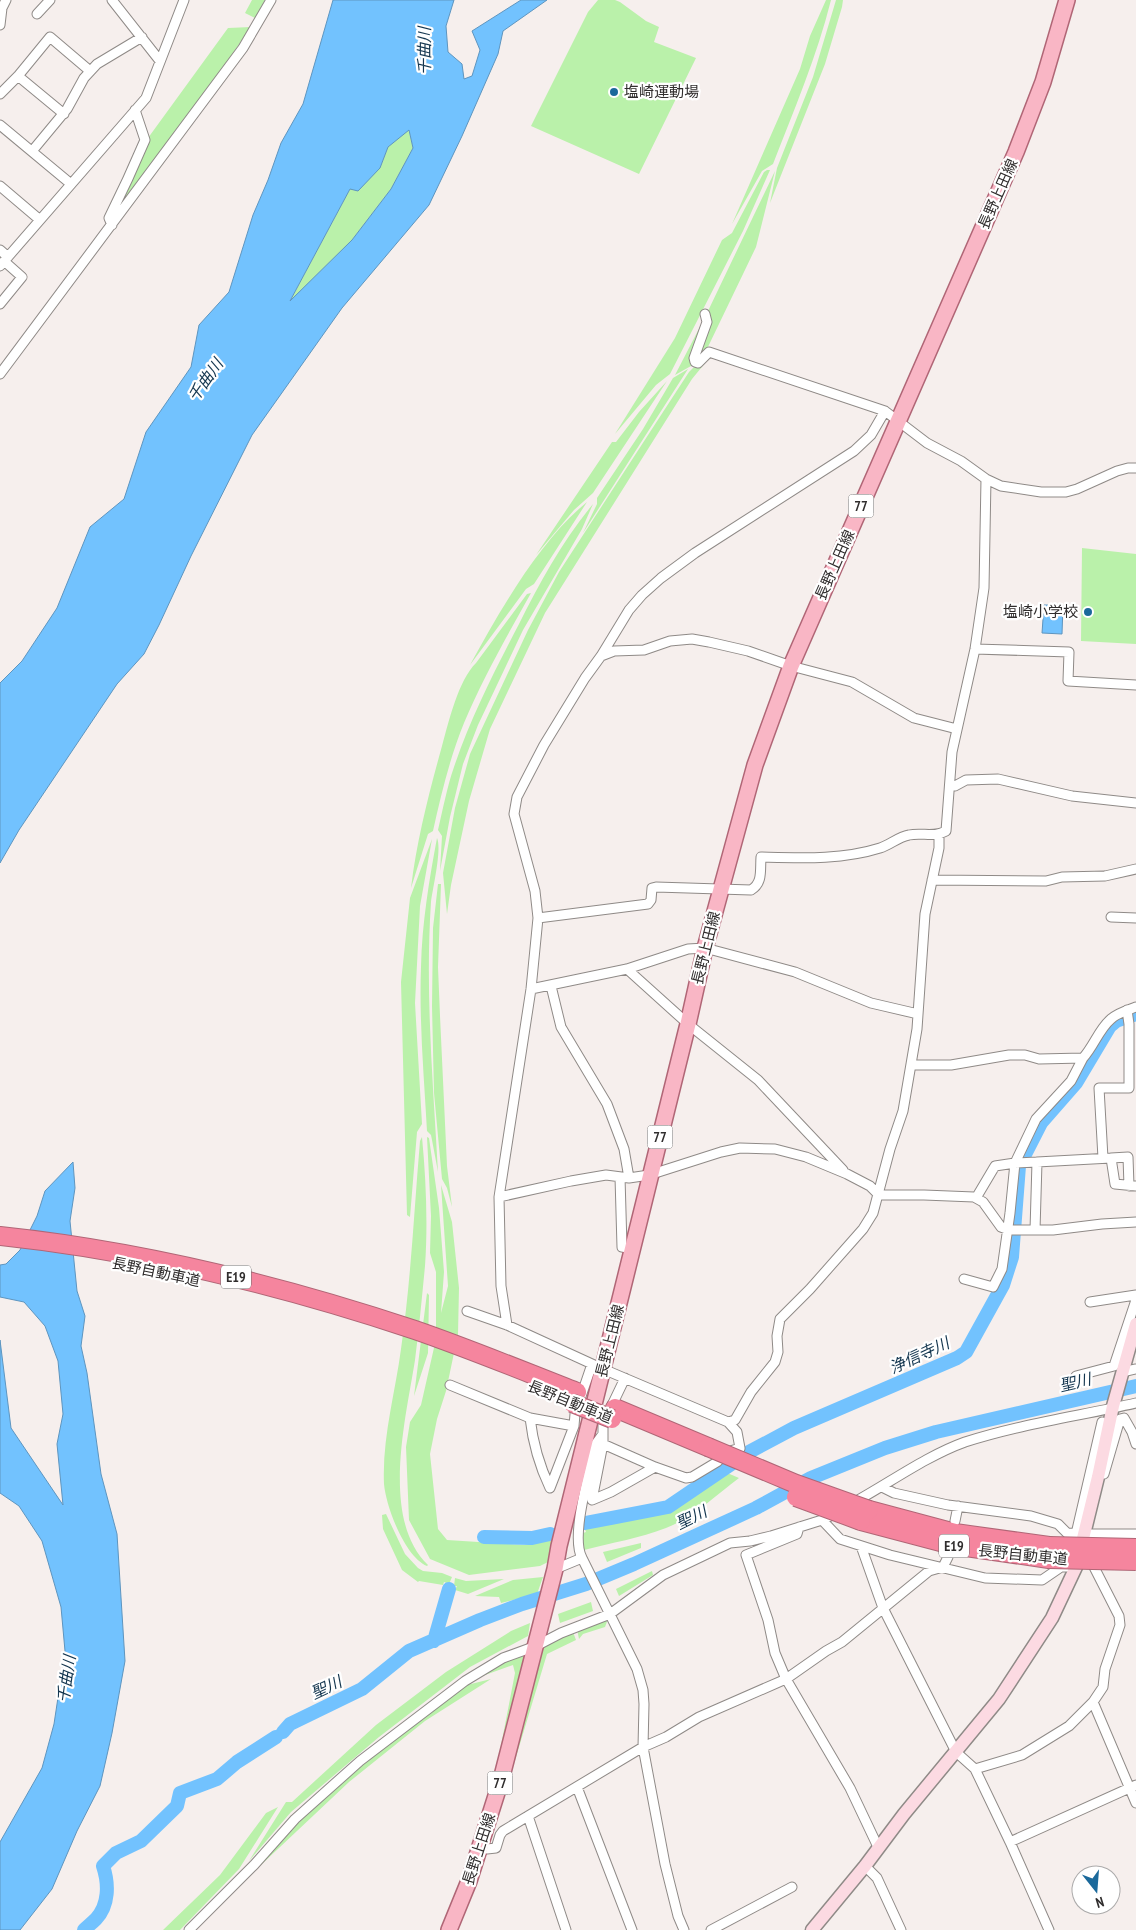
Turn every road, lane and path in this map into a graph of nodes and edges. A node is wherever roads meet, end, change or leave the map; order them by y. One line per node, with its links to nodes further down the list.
1 (6, 0): 8 (street)
2 (50, 0): 7 (street)
3 (112, 0): 9 (street)
4 (184, 0): 10 (street)
5 (271, 0): 21 (street)
6 (1068, 0): 28 (main road, 長野上田線 / 77)
7 (37, 14)
8 (0, 25)
9 (142, 37): 10 (street); 11 (street)
10 (160, 61): 14 (street)
11 (90, 71): 12 (street); 15 (street)
12 (18, 76): 13 (street); 15 (street)
13 (0, 94)
14 (135, 110): 18 (street); 21 (street)
15 (64, 114): 17 (street)
16 (0, 125): 17 (street)
17 (33, 150): 18 (street)
18 (71, 184): 20 (street)
19 (0, 186): 20 (street)
20 (40, 220): 23 (street)
21 (112, 225): 26 (street)
22 (0, 250): 23 (street)
23 (4, 262): 24 (street)
24 (0, 304)
25 (705, 314): 27 (street)
26 (0, 374)
27 (885, 411): 28 (street); 32 (street)
28 (898, 421): 30 (street); 33 (main road, 長野上田線 / 77)
29 (1136, 468): 30 (street)
30 (986, 479): 31 (street)
31 (975, 649): 34 (street); 35 (street)
32 (601, 656): 33 (street); 43 (street)
33 (791, 666): 35 (street); 41 (main road, 長野上田線 / 77)
34 (1136, 685)
35 (956, 729): 36 (street)
36 (950, 786): 37 (street); 38 (street)
37 (1136, 803)
38 (940, 835): 40 (street); 41 (street)
39 (1136, 869): 40 (street)
40 (932, 880): 49 (street)
41 (721, 889): 43 (street); 45 (main road, 長野上田線 / 77)
42 (1111, 917): 44 (street)
43 (538, 918): 48 (street)
44 (1136, 918)
45 (705, 948): 46 (street); 49 (street); 51 (main road, 長野上田線 / 77)
46 (627, 969): 47 (street); 51 (street)
47 (551, 986): 48 (street); 59 (street)
48 (531, 989): 62 (street)
49 (918, 1014): 53 (street)
50 (1131, 1016): 52 (street); 54 (street)
51 (688, 1024): 57 (street); 58 (main road, 長野上田線 / 77)
52 (1083, 1058): 53 (street); 56 (street)
53 (911, 1065): 61 (street)
54 (1107, 1158): 55 (street); 60 (street); 60 (street)
55 (1037, 1162): 56 (street); 66 (street)
56 (1015, 1163): 63 (street); 65 (street)
57 (847, 1174): 58 (street); 61 (street)
58 (649, 1175): 59 (street); 69 (main road, 長野上田線 / 77)
59 (624, 1178): 62 (street); 69 (street)
60 (1132, 1186)
61 (879, 1195): 63 (street); 88 (street)
62 (499, 1197): 76 (street)
63 (976, 1198): 65 (street)
64 (1136, 1222): 66 (street)
65 (1008, 1230): 66 (street); 70 (street)
66 (1035, 1230)
67 (0, 1236): 77 (highway, 長野自動車道 / E19)
68 (0, 1248): 77 (highway, 長野自動車道 / E19)
69 (633, 1249): 78 (main road, 長野上田線 / 77)
70 (964, 1279)
71 (1136, 1295): 73 (street)
72 (1136, 1300): 81 (street)
73 (1090, 1302)
74 (467, 1311): 76 (street)
75 (1136, 1324): 80 (street)
76 (507, 1325): 78 (street)
77 (463, 1354): 87 (highway, 長野自動車道 / E19, bridge)
78 (597, 1367): 82 (street); 90 (street); 112 (main road, 長野上田線 / 77)
79 (1136, 1369): 80 (street)
80 (1121, 1375): 85 (street)
81 (1076, 1376)
82 (626, 1378): 87 (street); 88 (street)
83 (450, 1386): 86 (street)
84 (1136, 1403): 85 (street)
85 (1112, 1407): 94 (street); 95 (street)
86 (530, 1418): 90 (street); 90 (street)
87 (610, 1420): 91 (street); 104 (highway, 長野自動車道 / E19, bridge); 106 (street)
88 (728, 1422): 93 (street)
89 (1102, 1422): 94 (street)
90 (574, 1426)
91 (603, 1444): 93 (street); 93 (street)
92 (1136, 1444): 94 (street)
93 (655, 1467)
94 (1094, 1475): 100 (street)
95 (882, 1487): 96 (street); 97 (street)
96 (958, 1506): 98 (street); 100 (street)
97 (822, 1520): 99 (street); 102 (street)
98 (955, 1521)
99 (799, 1527): 114 (street); 116 (street)
100 (1080, 1534): 101 (street); 108 (street)
101 (1136, 1534)
102 (861, 1546): 110 (street); 113 (street)
103 (1136, 1548): 104 (highway, 長野自動車道 / E19, bridge)
104 (1049, 1553): 107 (highway, 長野自動車道 / E19, bridge)
105 (948, 1557): 110 (street)
106 (584, 1561): 112 (street); 114 (street)
107 (1136, 1561)
108 (1076, 1566): 110 (street); 111 (street); 119 (street)
109 (1136, 1566): 111 (street)
110 (943, 1567): 113 (street)
111 (1094, 1567): 117 (street)
112 (552, 1573): 115 (main road, 長野上田線 / 77)
113 (883, 1608): 116 (street); 119 (street)
114 (608, 1611): 115 (street); 118 (street)
115 (537, 1640): 126 (main road, 長野上田線 / 77); 130 (street)
116 (786, 1679): 118 (street); 127 (street)
117 (1092, 1702): 120 (street); 121 (street)
118 (644, 1748): 122 (street); 134 (street)
119 (956, 1752): 120 (street); 127 (street)
120 (975, 1769): 125 (street)
121 (1132, 1786): 123 (street); 125 (street)
122 (577, 1787): 124 (street); 133 (street)
123 (1136, 1803)
124 (528, 1816): 126 (street); 132 (street)
125 (1010, 1842): 138 (street)
126 (480, 1847): 131 (main road, 長野上田線 / 77)
127 (878, 1847): 128 (street)
128 (865, 1866): 136 (street); 137 (street)
129 (792, 1887): 135 (street)
130 (189, 1930)
131 (449, 1930)
132 (566, 1930)
133 (632, 1930)
134 (684, 1930)
135 (712, 1930)
136 (812, 1930)
137 (901, 1930)
138 (1049, 1930)

